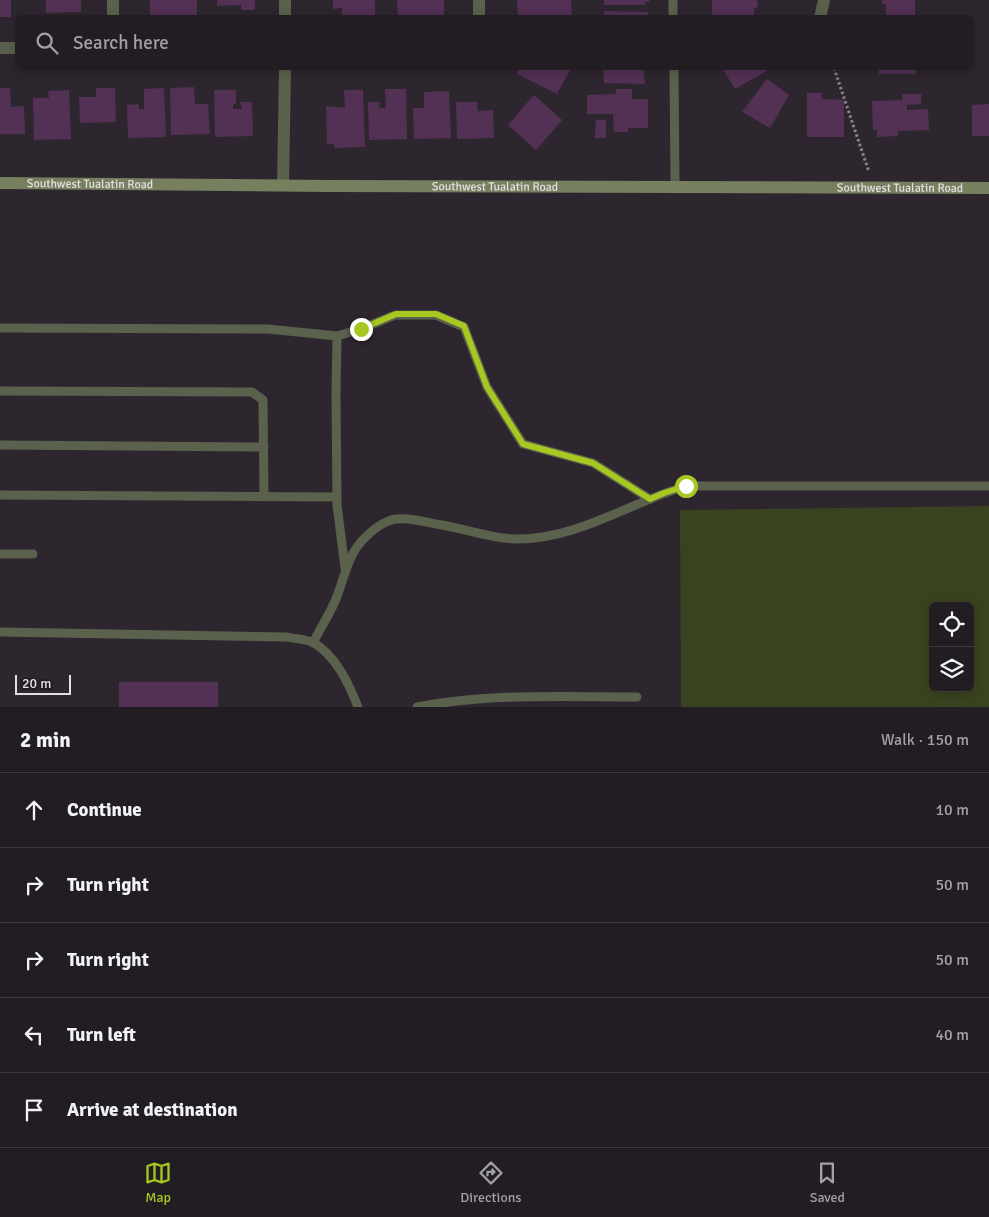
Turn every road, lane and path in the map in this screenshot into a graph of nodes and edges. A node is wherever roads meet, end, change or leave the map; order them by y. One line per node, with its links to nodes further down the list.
1 (113, 0): 6 (street)
2 (285, 0): 7 (street)
3 (479, 0): 8 (street)
4 (673, 0): 9 (lane)
5 (824, 0): 10 (street)
6 (113, 15)
7 (285, 15)
8 (479, 15)
9 (673, 15)
10 (821, 15)
11 (0, 48): 12 (street)
12 (15, 48)
13 (285, 70): 17 (street)
14 (674, 70): 18 (lane)
15 (835, 70): 19 (path)
16 (0, 183): 17 (main road, Southwest Tualatin Road)
17 (283, 185): 18 (main road, Southwest Tualatin Road)
18 (675, 187): 19 (main road, Southwest Tualatin Road)
19 (873, 188): 20 (main road, Southwest Tualatin Road)
20 (989, 188)
21 (0, 328): 22 (lane)
22 (337, 336): 29 (lane); 30 (lane)
23 (0, 391): 25 (lane)
24 (0, 445): 25 (lane)
25 (264, 447): 28 (lane)
26 (989, 486): 30 (lane)
27 (0, 496): 28 (lane)
28 (264, 496): 29 (lane)
29 (337, 497): 33 (lane)
30 (650, 499): 33 (lane)
31 (0, 554): 32 (lane)
32 (33, 554)
33 (345, 568): 35 (lane)
34 (0, 632): 35 (lane)
35 (313, 643): 38 (lane)
36 (637, 697): 37 (lane)
37 (433, 705): 39 (lane)
38 (358, 707)
39 (417, 707)

